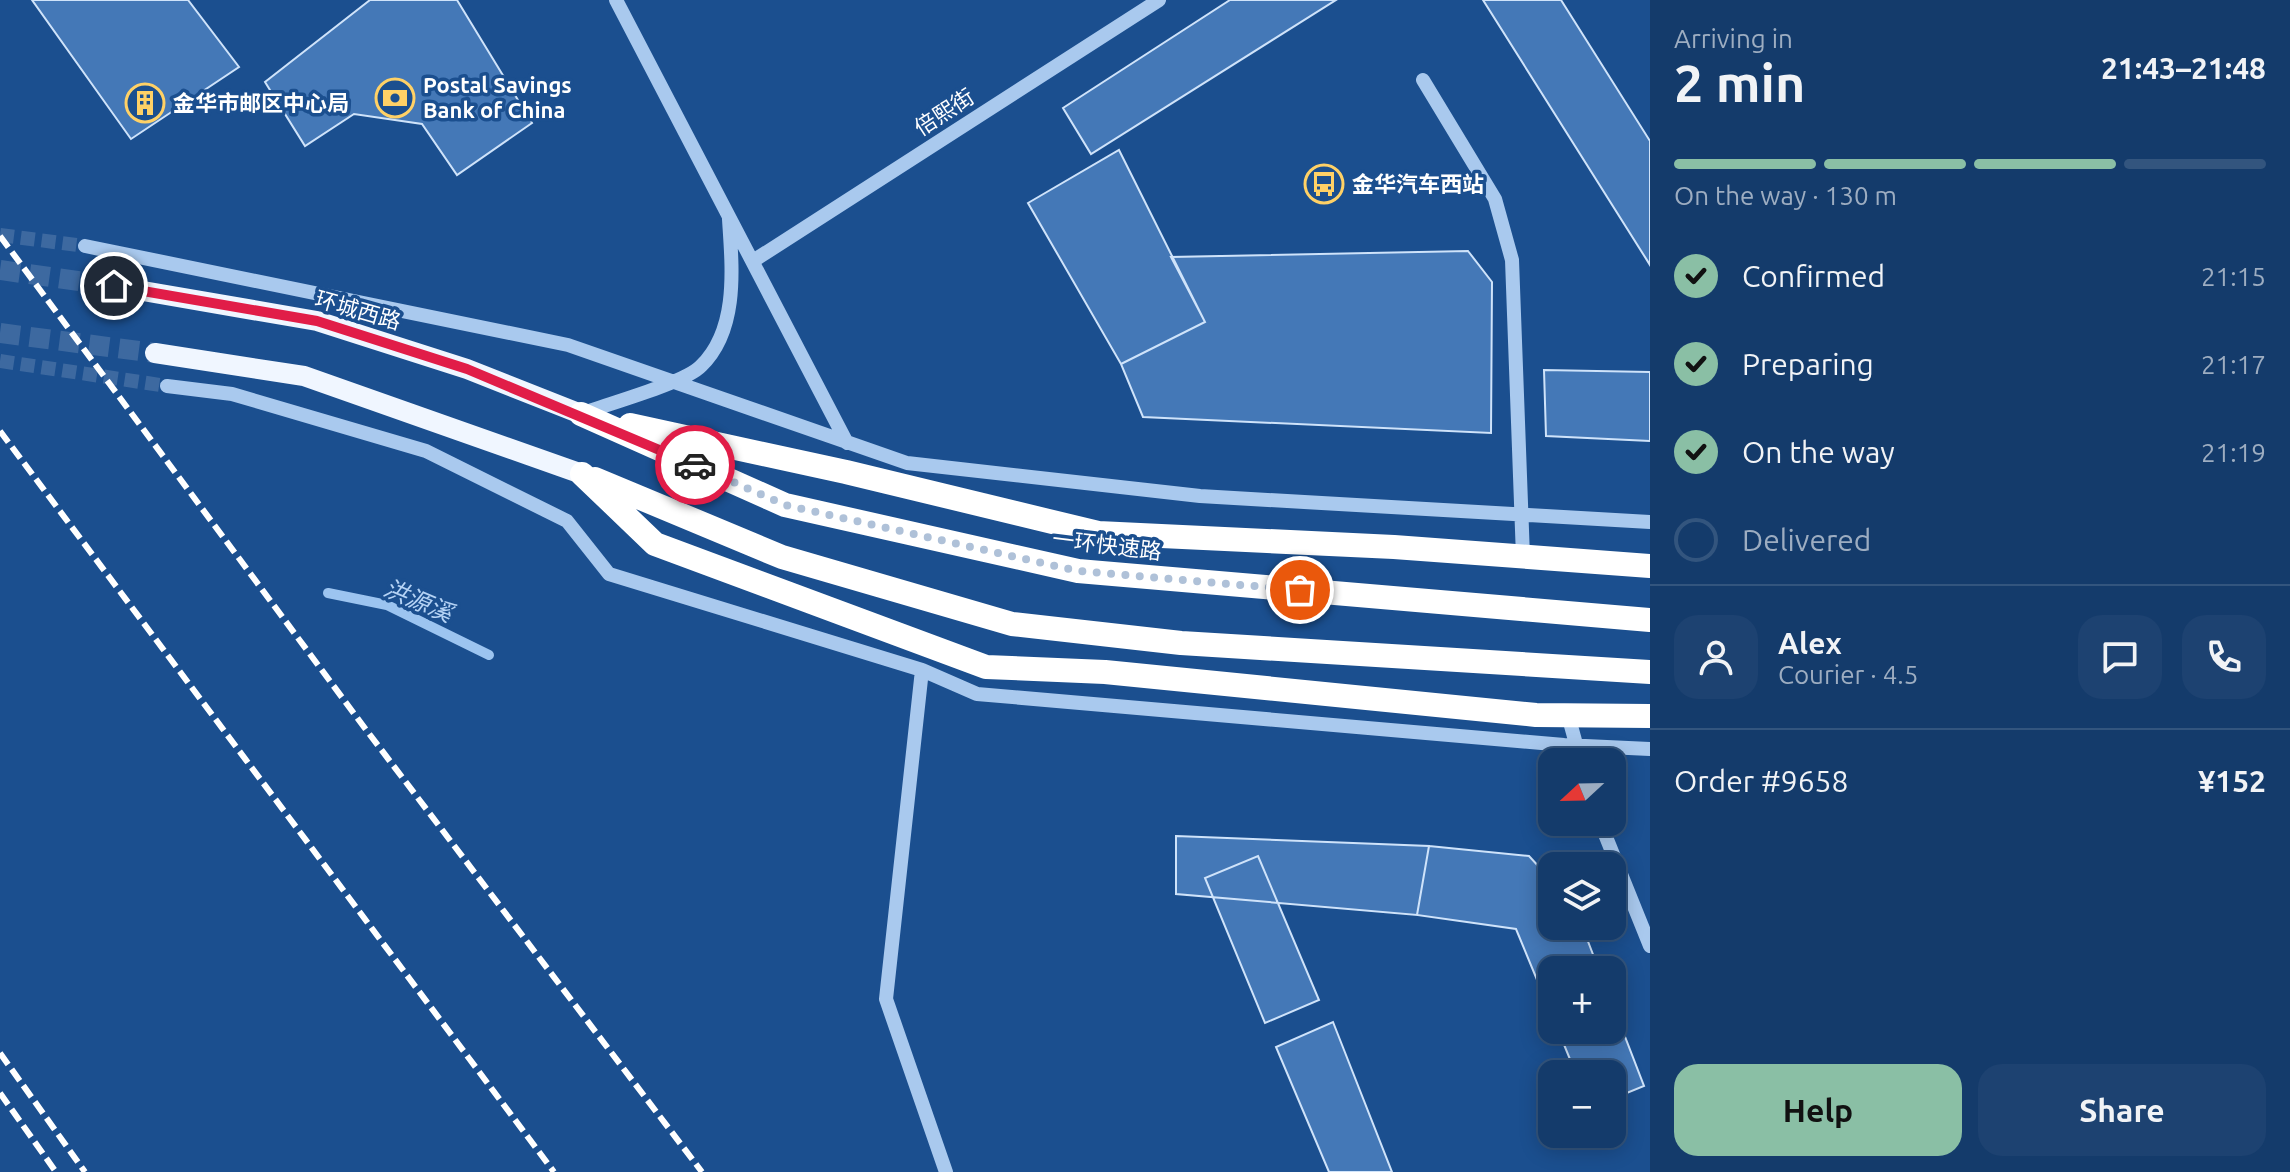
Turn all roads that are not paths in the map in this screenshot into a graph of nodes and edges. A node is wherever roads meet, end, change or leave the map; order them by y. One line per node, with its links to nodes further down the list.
1 (616, 0): 4 (street)
2 (1159, 0): 6 (street, 倍熙街)
3 (1423, 80): 14 (street)
4 (728, 211): 6 (street); 9 (street)
5 (85, 246): 9 (street)
6 (753, 261): 12 (street)
7 (114, 286): 11 (main road, 环城西路)
8 (155, 353): 13 (main road)
9 (669, 382): 11 (street); 12 (street)
10 (167, 386): 19 (street)
11 (581, 414): 16 (highway); 18 (highway, 一环快速路)
12 (847, 443): 14 (street)
13 (582, 474): 20 (highway); 21 (highway)
14 (1522, 515): 15 (street); 16 (street)
15 (1650, 522)
16 (1523, 557): 17 (highway)
17 (1650, 566)
18 (1650, 620)
19 (922, 670): 23 (street); 27 (street)
20 (1650, 672)
21 (1568, 715): 22 (highway); 23 (street)
22 (1650, 716)
23 (1576, 746): 24 (street)
24 (1650, 749)
25 (1606, 836): 26 (street)
26 (1650, 946)
27 (946, 1172)

